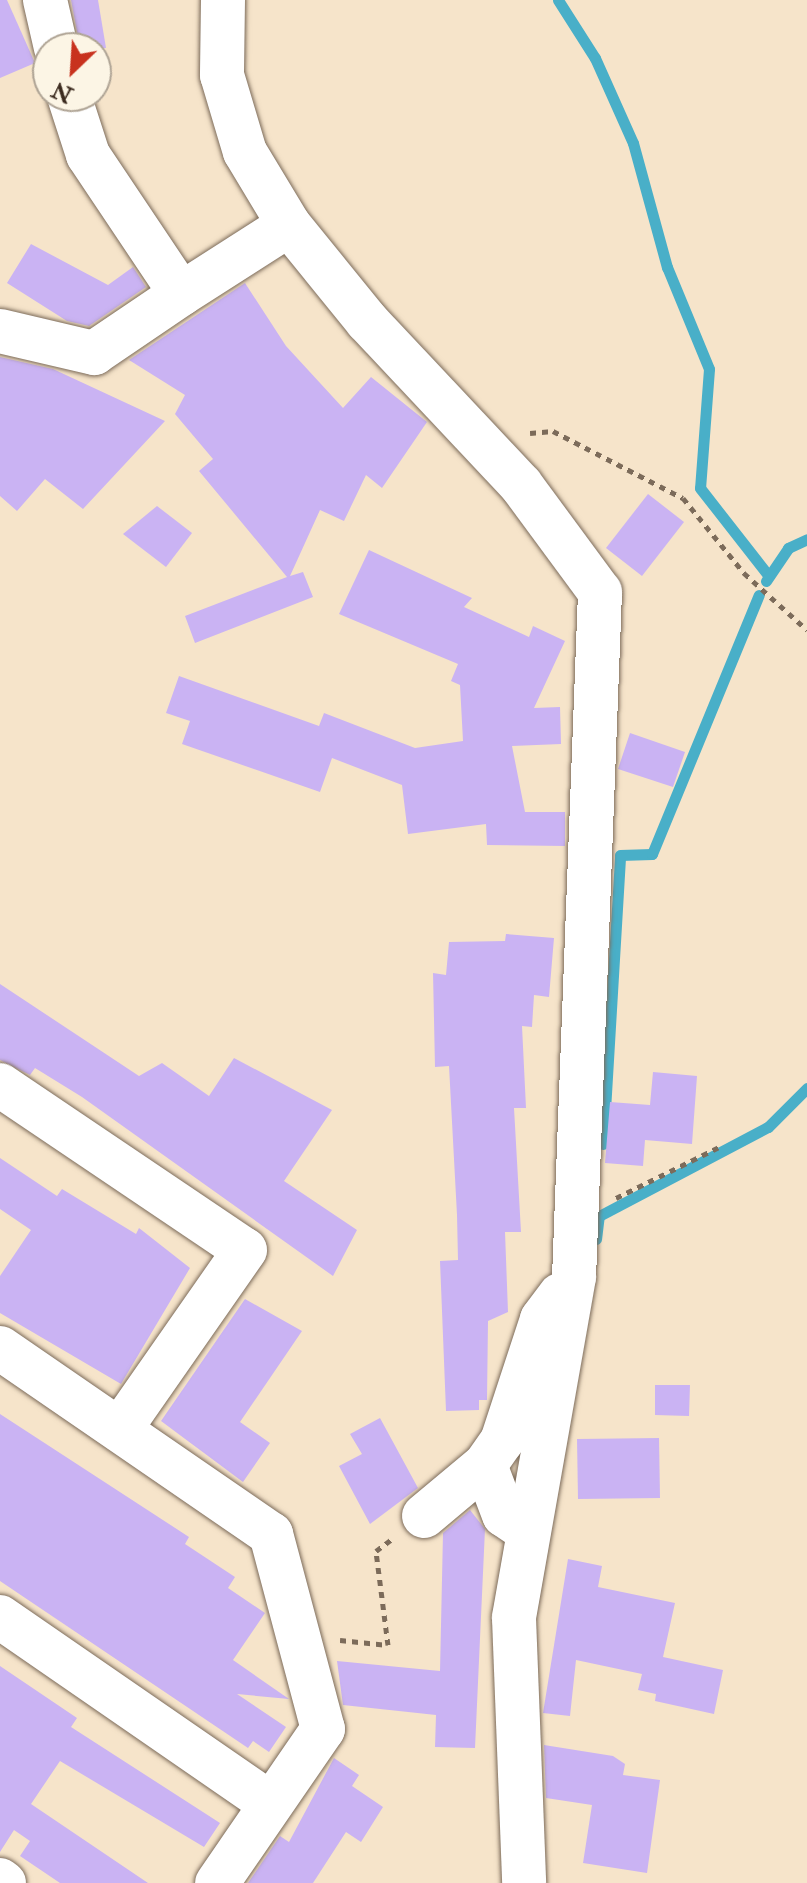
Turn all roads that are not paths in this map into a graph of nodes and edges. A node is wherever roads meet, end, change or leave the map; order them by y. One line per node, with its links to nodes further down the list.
1 (45, 0): 3 (street)
2 (223, 0): 5 (street)
3 (52, 32)
4 (74, 112): 6 (street)
5 (289, 225): 6 (street); 9 (street)
6 (181, 294): 7 (street)
7 (0, 331)
8 (0, 1085): 11 (street)
9 (574, 1277): 12 (street); 14 (street)
10 (0, 1348): 11 (street)
11 (120, 1429): 16 (street)
12 (485, 1465): 13 (street); 14 (street)
13 (424, 1516)
14 (525, 1529): 18 (street)
15 (0, 1617): 16 (street)
16 (268, 1802): 17 (street)
17 (217, 1883)
18 (524, 1883)

